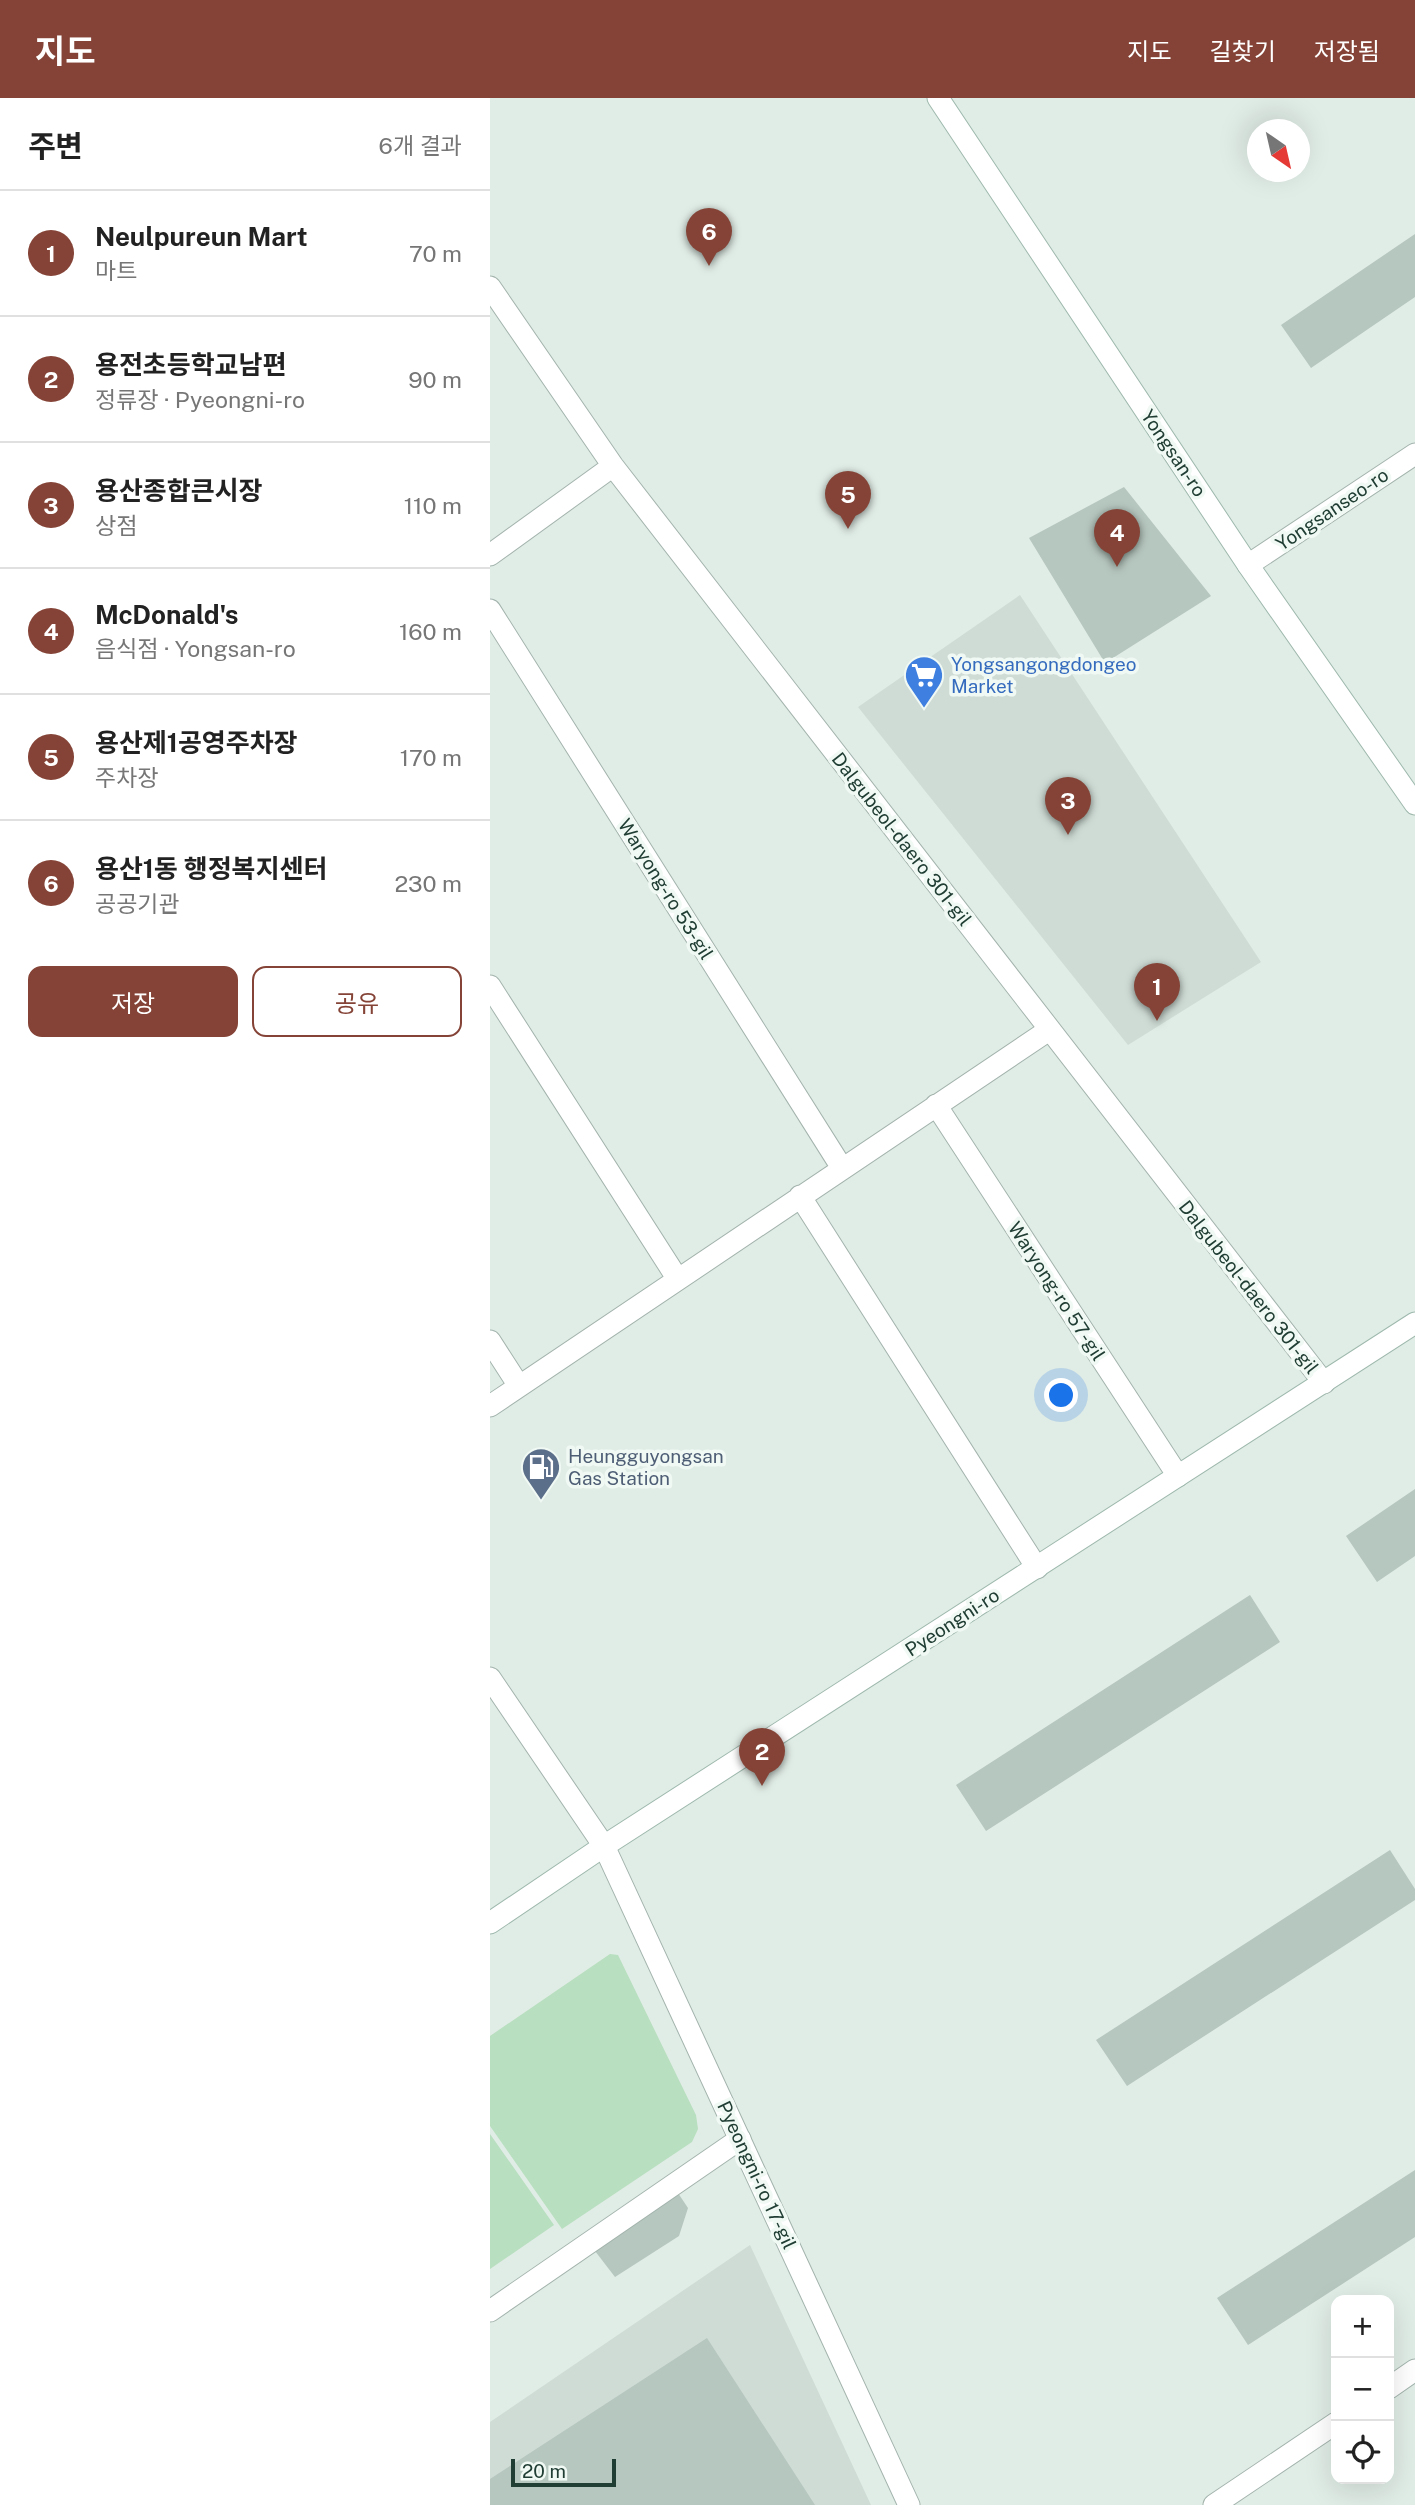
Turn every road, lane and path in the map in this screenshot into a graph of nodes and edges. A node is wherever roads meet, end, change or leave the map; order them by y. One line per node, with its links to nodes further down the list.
1 (938, 98): 6 (street, Yongsan-ro)
2 (490, 288): 4 (street, Dalgubeol-daero 301-gil)
3 (1415, 453): 6 (street, Yongsanseo-ro)
4 (613, 466): 5 (street); 10 (street, Dalgubeol-daero 301-gil)
5 (490, 555)
6 (1248, 565): 8 (street, Yongsan-ro)
7 (490, 610): 12 (street, Waryong-ro 53-gil)
8 (1415, 804)
9 (490, 986): 14 (street)
10 (1049, 1030): 11 (street); 17 (street, Dalgubeol-daero 301-gil)
11 (936, 1105): 12 (street); 20 (street, Waryong-ro 57-gil)
12 (842, 1168): 13 (street)
13 (800, 1196): 14 (street); 21 (street)
14 (677, 1278): 18 (street)
15 (1415, 1324): 17 (street, Pyeongni-ro)
16 (490, 1341): 18 (street)
17 (1324, 1382): 20 (street, Pyeongni-ro)
18 (519, 1386): 19 (street)
19 (490, 1406)
20 (1178, 1476): 21 (street, Pyeongni-ro)
21 (1037, 1567): 23 (street, Pyeongni-ro)
22 (490, 1678): 23 (street)
23 (604, 1846): 24 (street, Pyeongni-ro); 25 (street, Pyeongni-ro 17-gil)
24 (490, 1923)
25 (740, 2139): 26 (street); 30 (street, Pyeongni-ro 17-gil)
26 (490, 2311)
27 (1415, 2370): 28 (street)
28 (1394, 2385)
29 (1331, 2426): 31 (street)
30 (909, 2505)
31 (1214, 2505)

